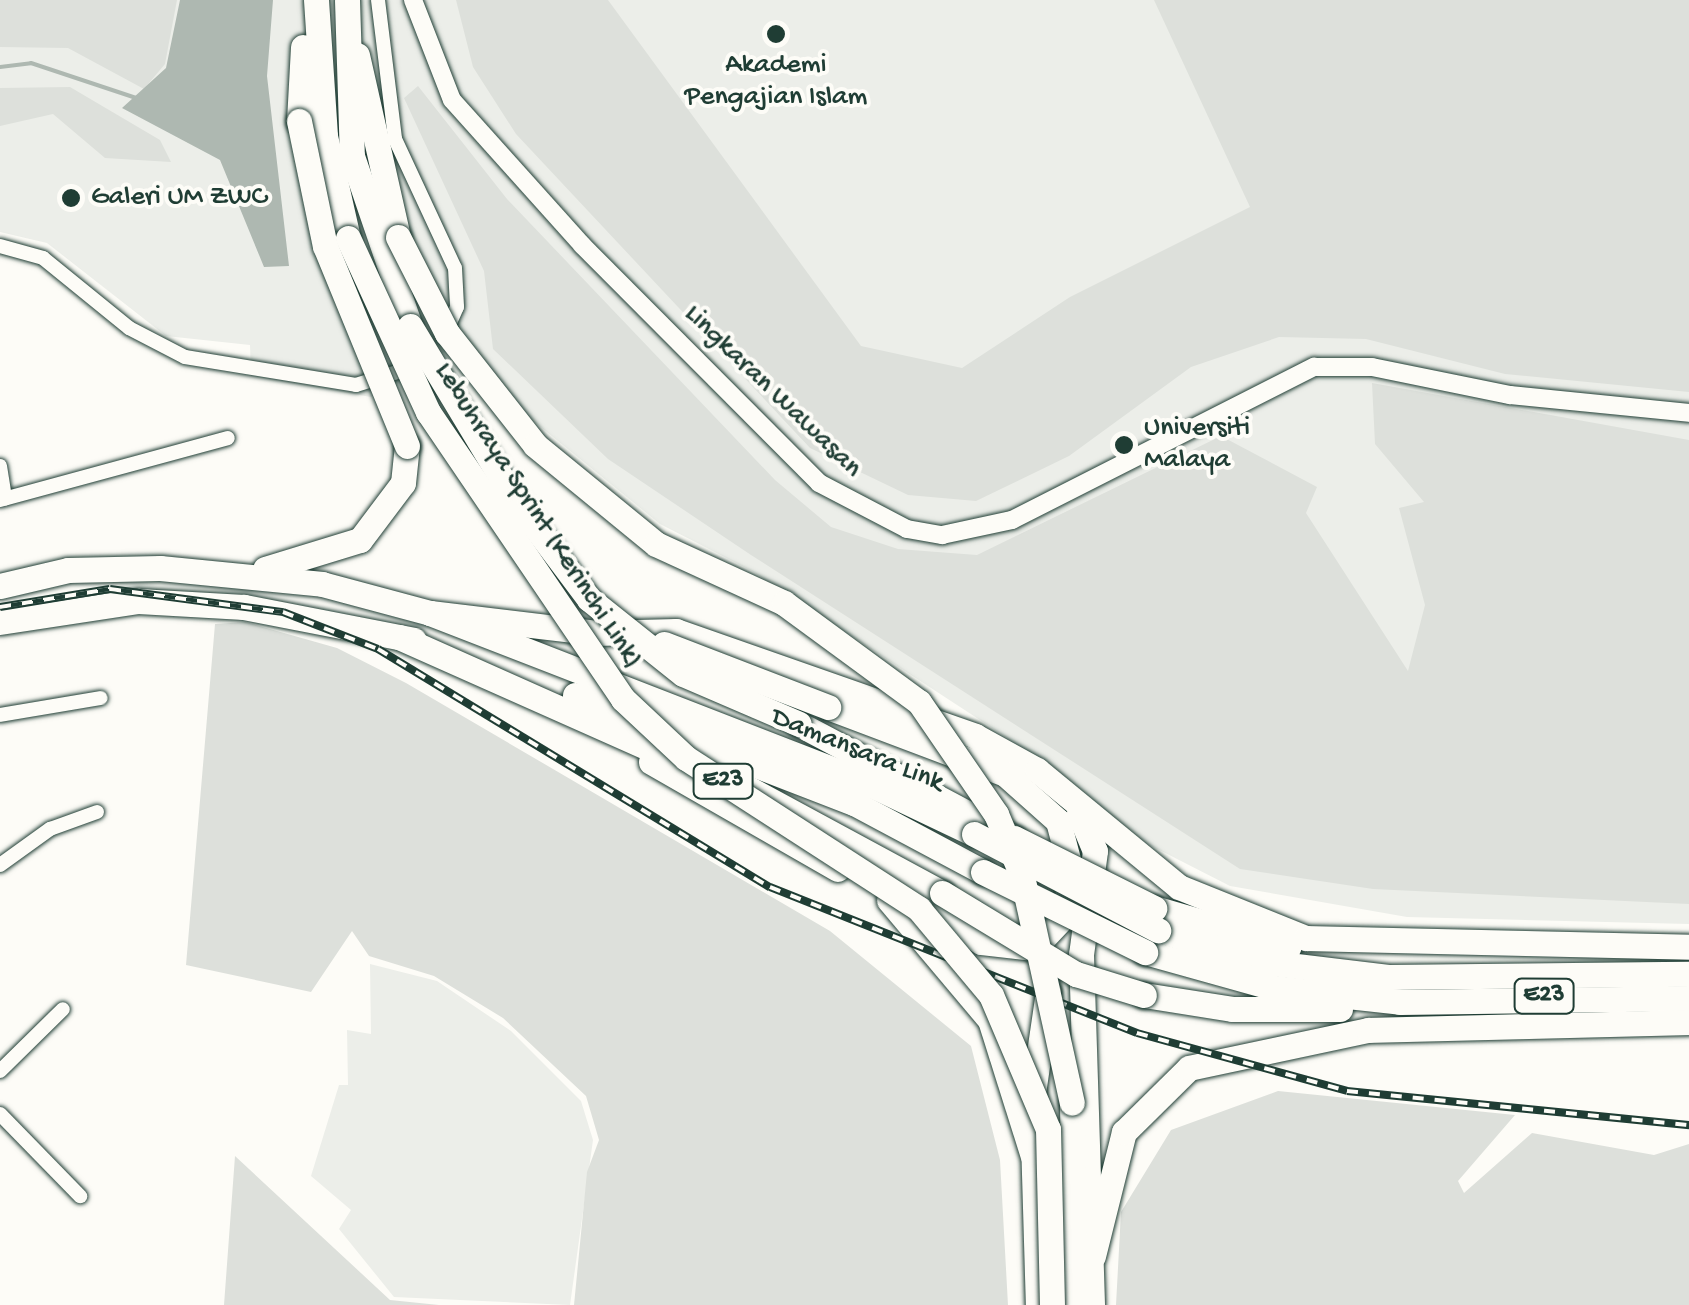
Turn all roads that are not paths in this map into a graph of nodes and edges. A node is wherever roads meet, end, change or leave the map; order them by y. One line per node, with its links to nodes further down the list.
1 (308, 0): 13 (highway, bridge)
2 (316, 0): 21 (highway, Lebuhraya Sprint (Kerinchi Link) / E23, bridge)
3 (350, 0): 6 (highway, Lebuhraya Sprint (Kerinchi Link))
4 (413, 0): 9 (street, Lingkaran Wawasan)
5 (380, 2): 7 (street)
6 (387, 241): 8 (highway, bridge); 46 (highway, Lebuhraya Sprint (Kerinchi Link), bridge)
7 (0, 246)
8 (456, 404): 20 (highway, bridge); 27 (highway, bridge)
9 (1689, 413)
10 (228, 438): 12 (street)
11 (0, 466): 12 (street)
12 (2, 500)
13 (250, 573): 14 (highway, Damansara Link / E23); 15 (highway, Damansara Link / E23)
14 (0, 586)
15 (430, 614): 22 (highway); 27 (highway, Damansara Link / E23, bridge)
16 (0, 622): 17 (highway, Damansara Link / E23)
17 (399, 637): 20 (highway); 27 (highway, Damansara Link / E23, bridge)
18 (101, 698): 19 (street)
19 (0, 715)
20 (595, 721): 41 (highway)
21 (686, 758): 34 (highway, bridge); 45 (highway, Lebuhraya Sprint (Kerinchi Link) / E23, bridge)
22 (1037, 770): 25 (highway); 26 (highway)
23 (96, 812): 24 (street)
24 (0, 864)
25 (1179, 887): 26 (highway); 28 (highway)
26 (1089, 909): 38 (highway); 39 (highway)
27 (1152, 930): 30 (highway); 32 (highway, Damansara Link / E23); 34 (highway, Damansara Link / E23)
28 (1618, 943): 29 (highway); 30 (highway)
29 (1689, 947)
30 (1540, 955): 31 (highway)
31 (1689, 963)
32 (1689, 974)
33 (1689, 998): 34 (highway, Damansara Link / E23)
34 (1400, 1002)
35 (63, 1009): 37 (street)
36 (1689, 1022): 43 (highway)
37 (0, 1070)
38 (1032, 1094): 39 (highway); 41 (highway)
39 (1090, 1103): 43 (highway)
40 (0, 1114): 42 (street)
41 (1034, 1156): 44 (highway)
42 (80, 1196)
43 (1093, 1256): 47 (highway)
44 (1038, 1305)
45 (1052, 1305)
46 (1074, 1305)
47 (1092, 1305)

